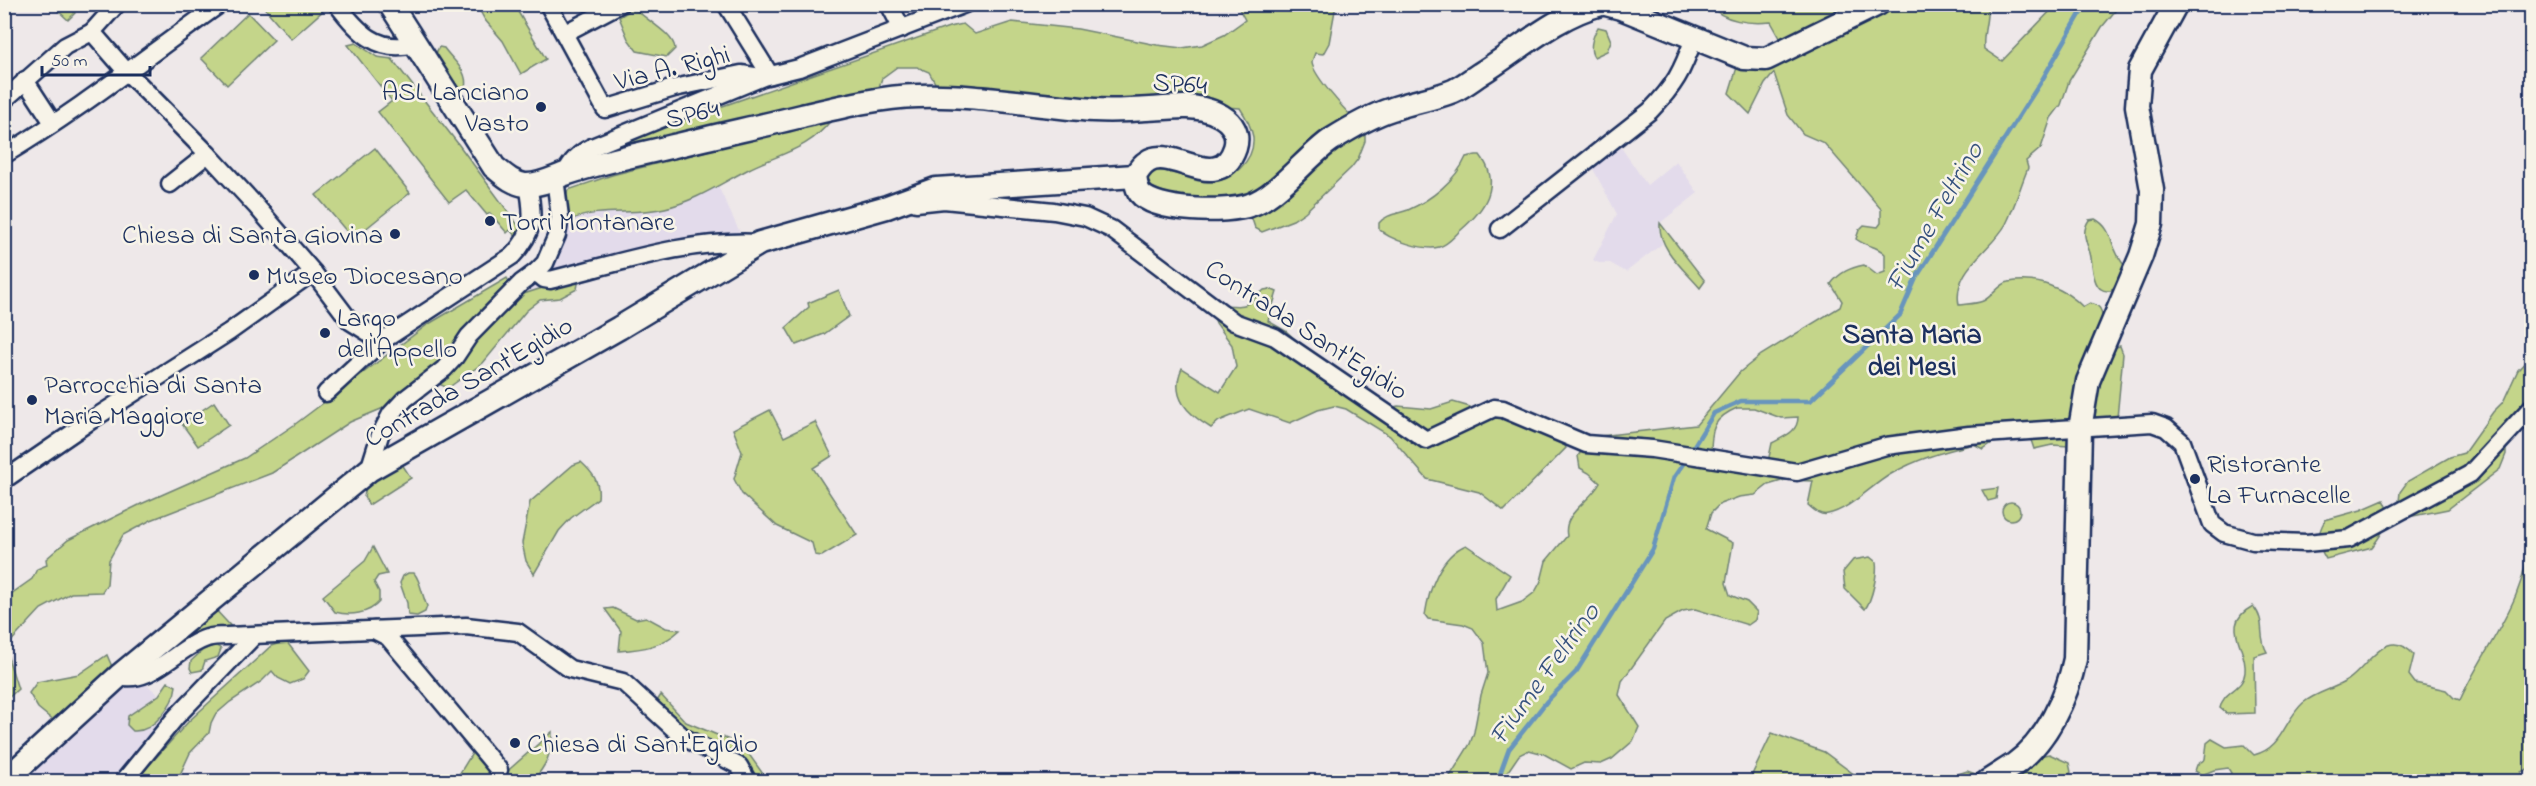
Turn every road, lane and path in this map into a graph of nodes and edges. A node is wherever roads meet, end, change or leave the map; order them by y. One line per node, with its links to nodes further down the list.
1 (117, 4): 15 (street)
2 (220, 4): 19 (street)
3 (337, 4): 18 (street)
4 (390, 4): 18 (street)
5 (548, 4): 16 (street, Via A. Righi)
6 (620, 4): 16 (street)
7 (726, 4): 20 (street)
8 (889, 4): 14 (street)
9 (965, 4): 14 (street)
10 (1601, 4): 27 (street)
11 (1606, 4): 17 (street)
12 (1878, 4): 17 (street)
13 (2176, 4): 38 (street)
14 (902, 29): 20 (street)
15 (92, 32): 19 (street); 21 (street)
16 (565, 33): 20 (street, Via A. Righi)
17 (1694, 38): 31 (street)
18 (414, 44): 29 (street)
19 (126, 71): 23 (street); 24 (street)
20 (766, 76): 26 (street)
21 (26, 80): 22 (street); 23 (street)
22 (4, 100)
23 (53, 123): 25 (street)
24 (208, 154): 28 (street); 33 (street)
25 (4, 155)
26 (561, 176): 27 (street, SP64); 29 (street); 34 (street)
27 (1135, 176): 30 (street, Contrada Sant'Egidio)
28 (170, 184)
29 (528, 185): 35 (street)
30 (887, 207): 32 (street, Contrada Sant'Egidio); 38 (street, Contrada Sant'Egidio)
31 (1500, 229)
32 (760, 243): 34 (street); 39 (street, Contrada Sant'Egidio)
33 (313, 272): 35 (street); 40 (street)
34 (536, 272): 39 (street)
35 (382, 341): 36 (street)
36 (326, 393)
37 (2532, 407): 38 (street)
38 (2080, 429): 48 (street)
39 (369, 470): 43 (street, Contrada Sant'Egidio)
40 (4, 480)
41 (374, 630): 42 (street); 44 (street); 47 (street)
42 (254, 636): 43 (street); 46 (street)
43 (119, 676): 45 (street, Contrada Sant'Egidio)
44 (498, 770)
45 (10, 776)
46 (123, 782)
47 (748, 782)
48 (1987, 782)

